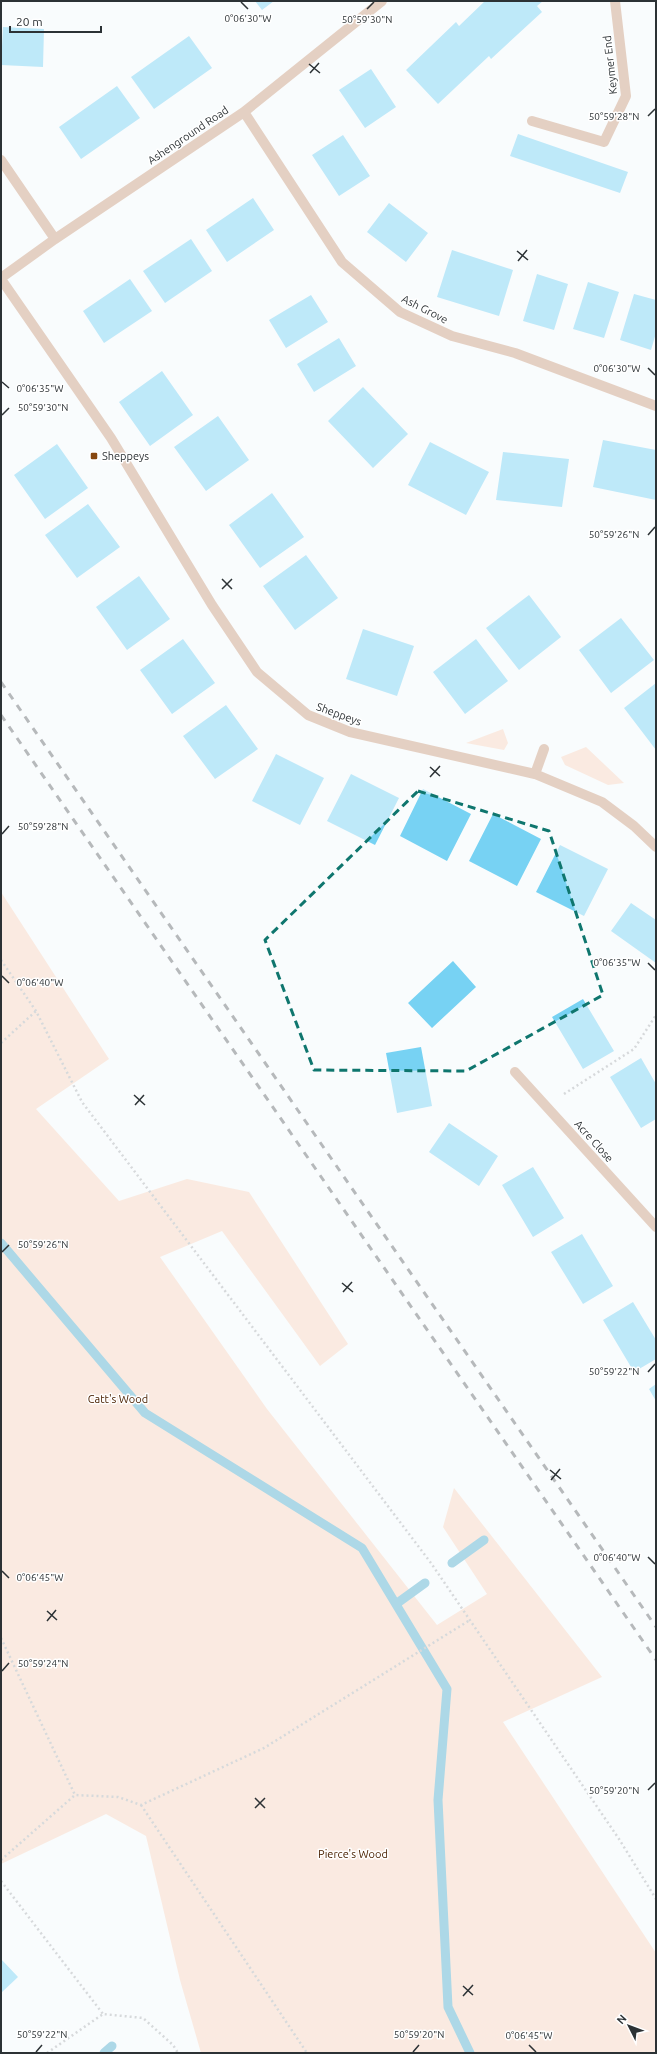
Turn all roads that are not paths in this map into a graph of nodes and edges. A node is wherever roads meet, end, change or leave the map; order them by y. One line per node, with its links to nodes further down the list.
1 (382, 1): 3 (street, Ashenground Road)
2 (615, 1): 4 (street, Keymer End)
3 (244, 112): 6 (street, Ashenground Road); 8 (street, Ash Grove)
4 (532, 122)
5 (1, 160): 6 (street)
6 (55, 239): 7 (street, Ashenground Road)
7 (1, 279): 10 (street, Sheppeys)
8 (656, 406)
9 (544, 749): 10 (street)
10 (535, 774): 11 (street, Sheppeys)
11 (656, 847)
12 (514, 1072): 13 (street, Acre Close)
13 (656, 1227)

